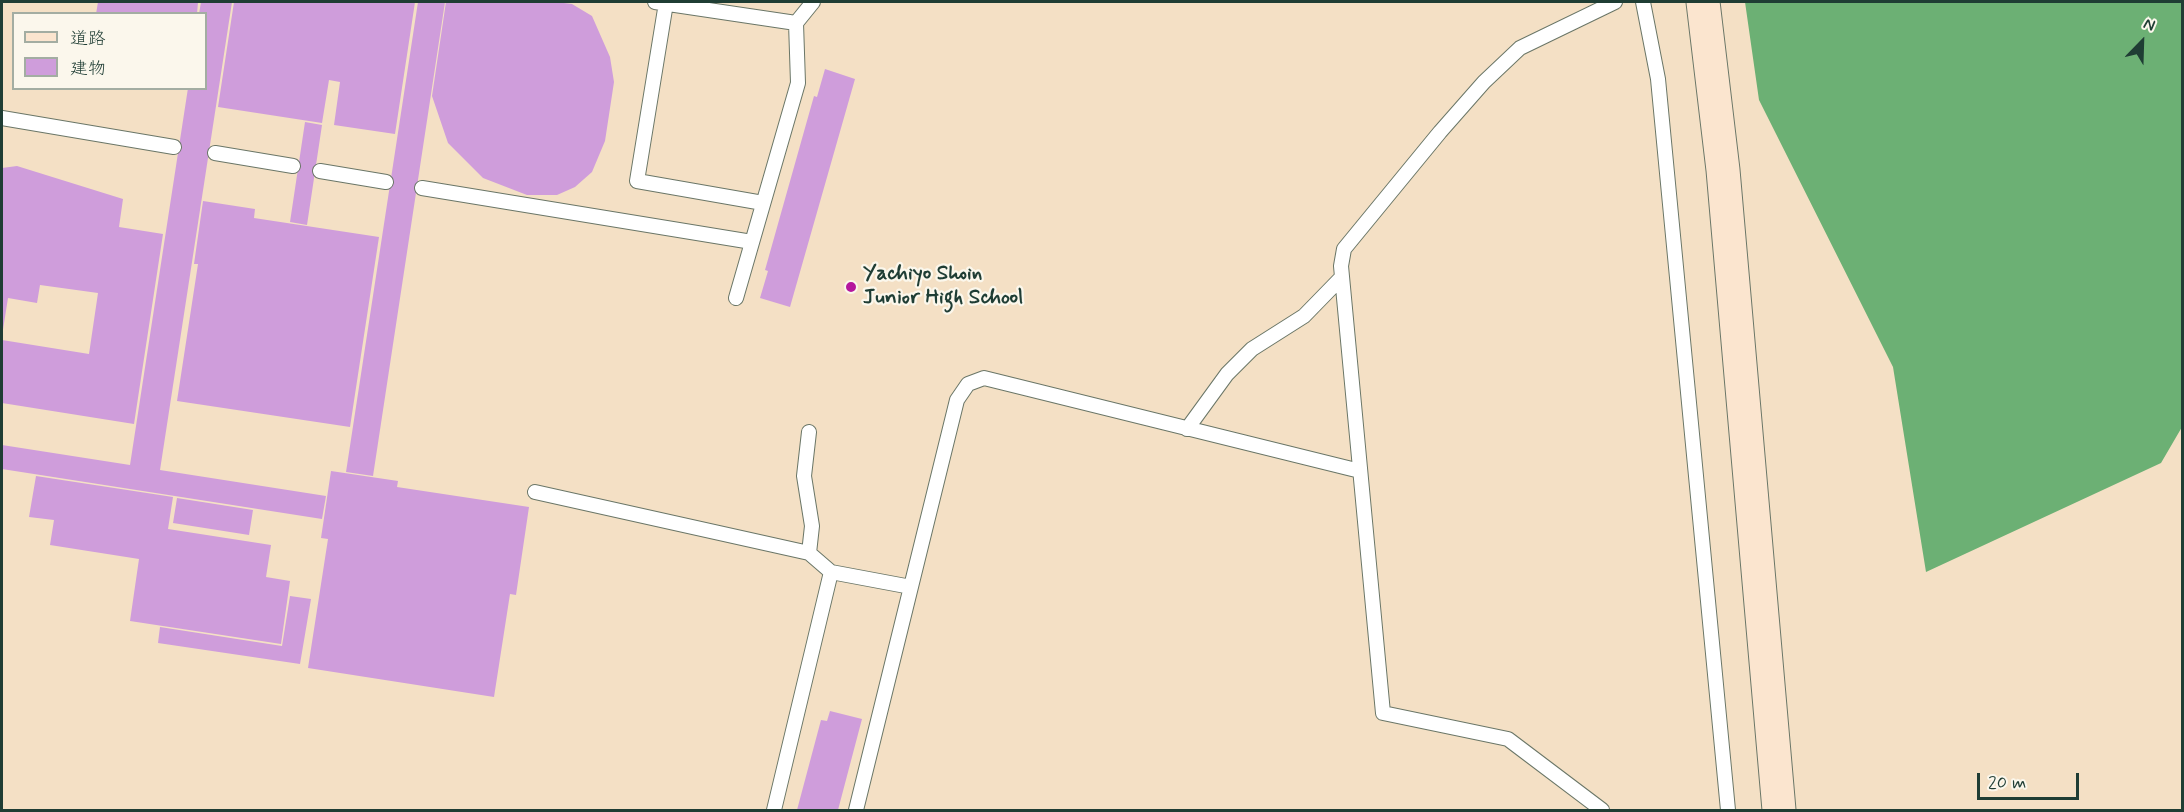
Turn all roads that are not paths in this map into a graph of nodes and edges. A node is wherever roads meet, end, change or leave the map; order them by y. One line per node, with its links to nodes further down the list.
1 (660, 2): 6 (lane); 14 (lane)
2 (813, 2): 6 (lane)
3 (1615, 2): 16 (lane)
4 (1643, 2): 28 (lane)
5 (1703, 2): 29 (street)
6 (796, 23): 14 (lane)
7 (2, 118): 8 (lane)
8 (174, 147)
9 (215, 153): 10 (lane)
10 (293, 166)
11 (320, 171): 12 (lane)
12 (386, 182)
13 (422, 188): 15 (lane)
14 (764, 203): 15 (lane)
15 (752, 242): 17 (lane)
16 (1342, 277): 18 (lane); 20 (lane)
17 (736, 298)
18 (1187, 429): 20 (lane); 24 (lane)
19 (809, 432): 22 (lane)
20 (1360, 471): 27 (lane)
21 (536, 492): 22 (lane)
22 (809, 553): 23 (lane)
23 (831, 572): 24 (lane); 25 (lane)
24 (911, 586): 26 (lane)
25 (774, 810)
26 (856, 810)
27 (1602, 810)
28 (1728, 810)
29 (1779, 810)

